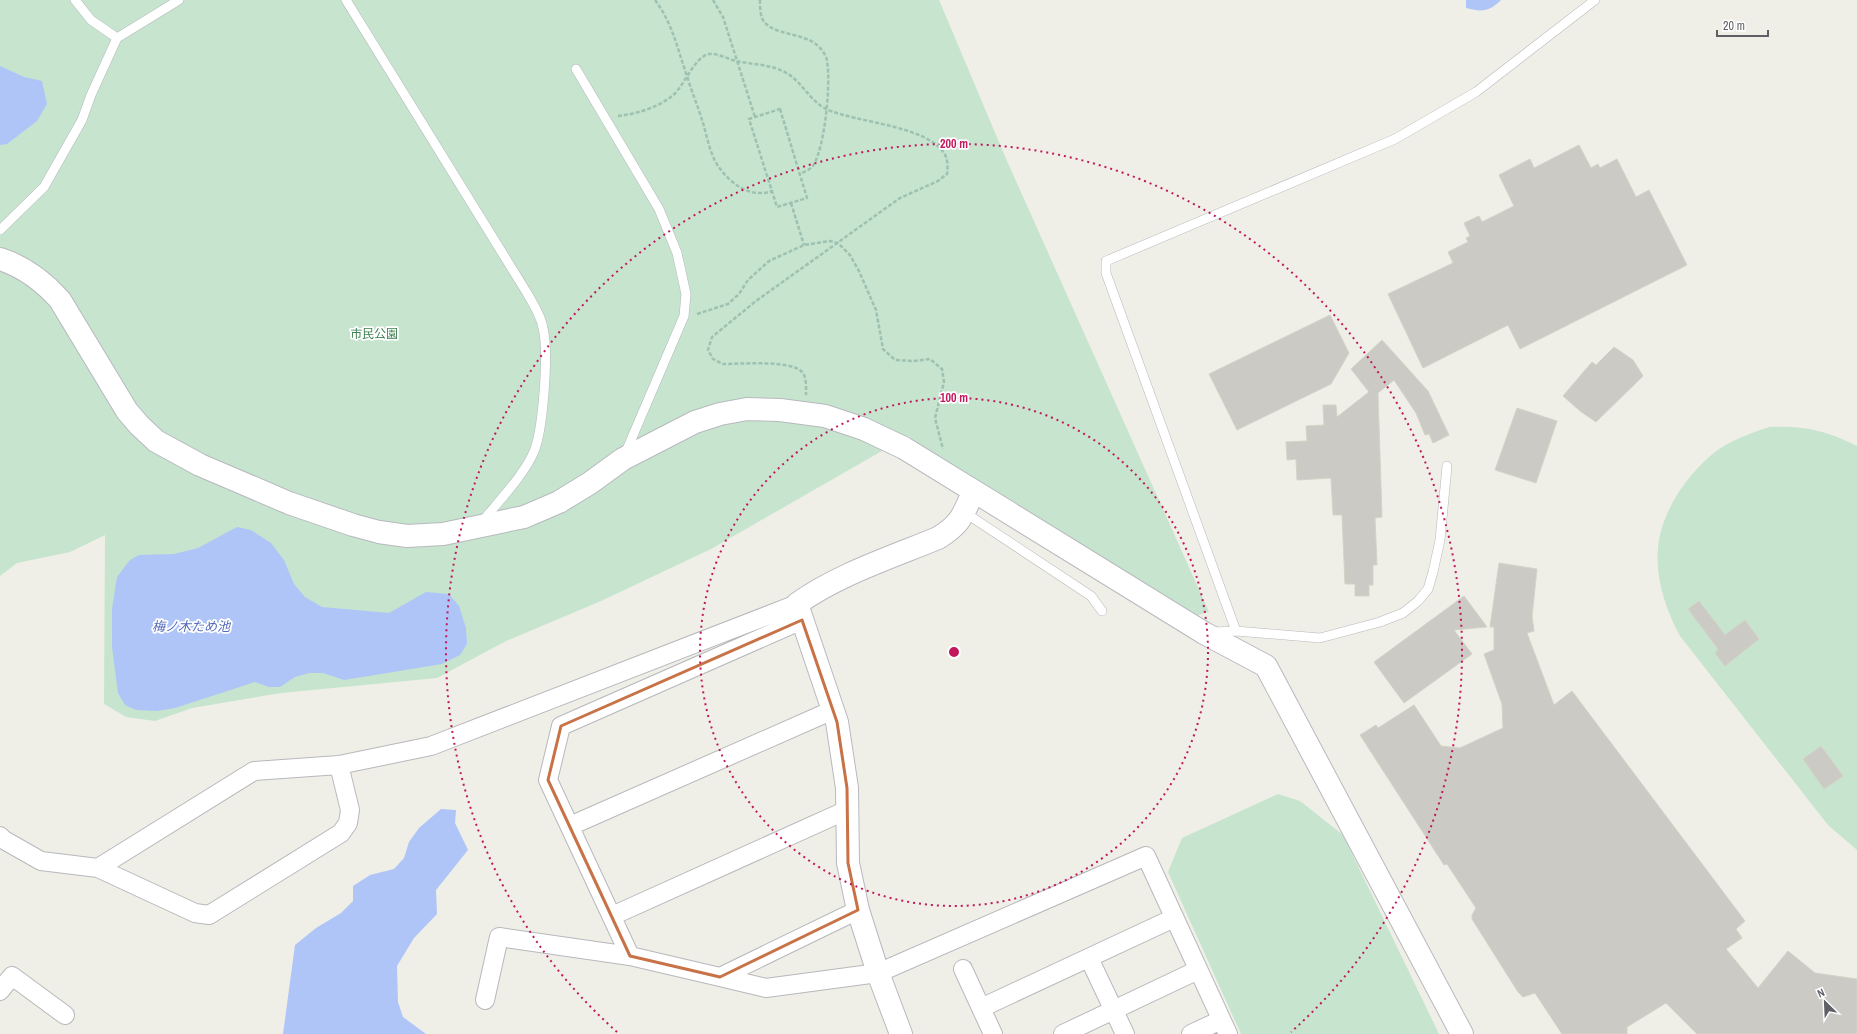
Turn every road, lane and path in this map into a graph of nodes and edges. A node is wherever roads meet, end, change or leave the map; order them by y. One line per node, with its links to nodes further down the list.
1 (75, 0): 8 (lane)
2 (179, 0): 8 (lane)
3 (346, 0): 29 (lane)
4 (655, 0): 11 (path)
5 (713, 0): 9 (path)
6 (760, 0): 12 (path)
7 (1595, 0): 32 (lane)
8 (117, 38): 18 (lane)
9 (737, 61): 11 (path); 12 (path); 13 (path)
10 (576, 69): 14 (lane)
11 (687, 78): 14 (path); 16 (path)
12 (826, 109): 15 (path); 19 (path)
13 (755, 117): 15 (path); 16 (path)
14 (605, 118): 22 (lane)
15 (800, 174): 17 (path)
16 (772, 191): 17 (path)
17 (791, 203): 20 (path)
18 (0, 230)
19 (838, 243): 20 (path); 23 (path); 26 (path)
20 (804, 245): 22 (path)
21 (0, 259): 29 (street)
22 (684, 316): 24 (lane)
23 (806, 413): 24 (street); 26 (street)
24 (623, 459): 29 (street)
25 (1447, 466): 32 (lane)
26 (951, 478): 27 (street)
27 (973, 492): 28 (street); 33 (street)
28 (964, 512): 30 (lane); 31 (street)
29 (478, 527)
30 (1102, 611)
31 (800, 612): 34 (street); 35 (street); 37 (street)
32 (1236, 631): 33 (lane)
33 (1204, 633): 60 (street)
34 (833, 710): 36 (street); 37 (street)
35 (339, 765): 39 (street); 39 (street)
36 (847, 810): 40 (street); 41 (street)
37 (570, 826): 41 (street)
38 (0, 836): 39 (street)
39 (98, 868)
40 (858, 910): 47 (street); 48 (street)
41 (612, 916): 43 (street)
42 (1174, 918): 44 (street); 46 (street); 47 (street)
43 (630, 956): 48 (street); 50 (street)
44 (1089, 958): 51 (street); 52 (street)
45 (963, 969): 51 (street)
46 (1198, 970): 52 (street); 54 (street)
47 (878, 973): 48 (street); 55 (street)
48 (720, 977)
49 (0, 991): 53 (street)
50 (485, 1000)
51 (981, 1008): 56 (street)
52 (1114, 1010): 57 (street); 58 (street)
53 (65, 1015)
54 (1224, 1027): 59 (street)
55 (901, 1034)
56 (993, 1034)
57 (1063, 1034)
58 (1125, 1034)
59 (1191, 1034)
60 (1462, 1034)

